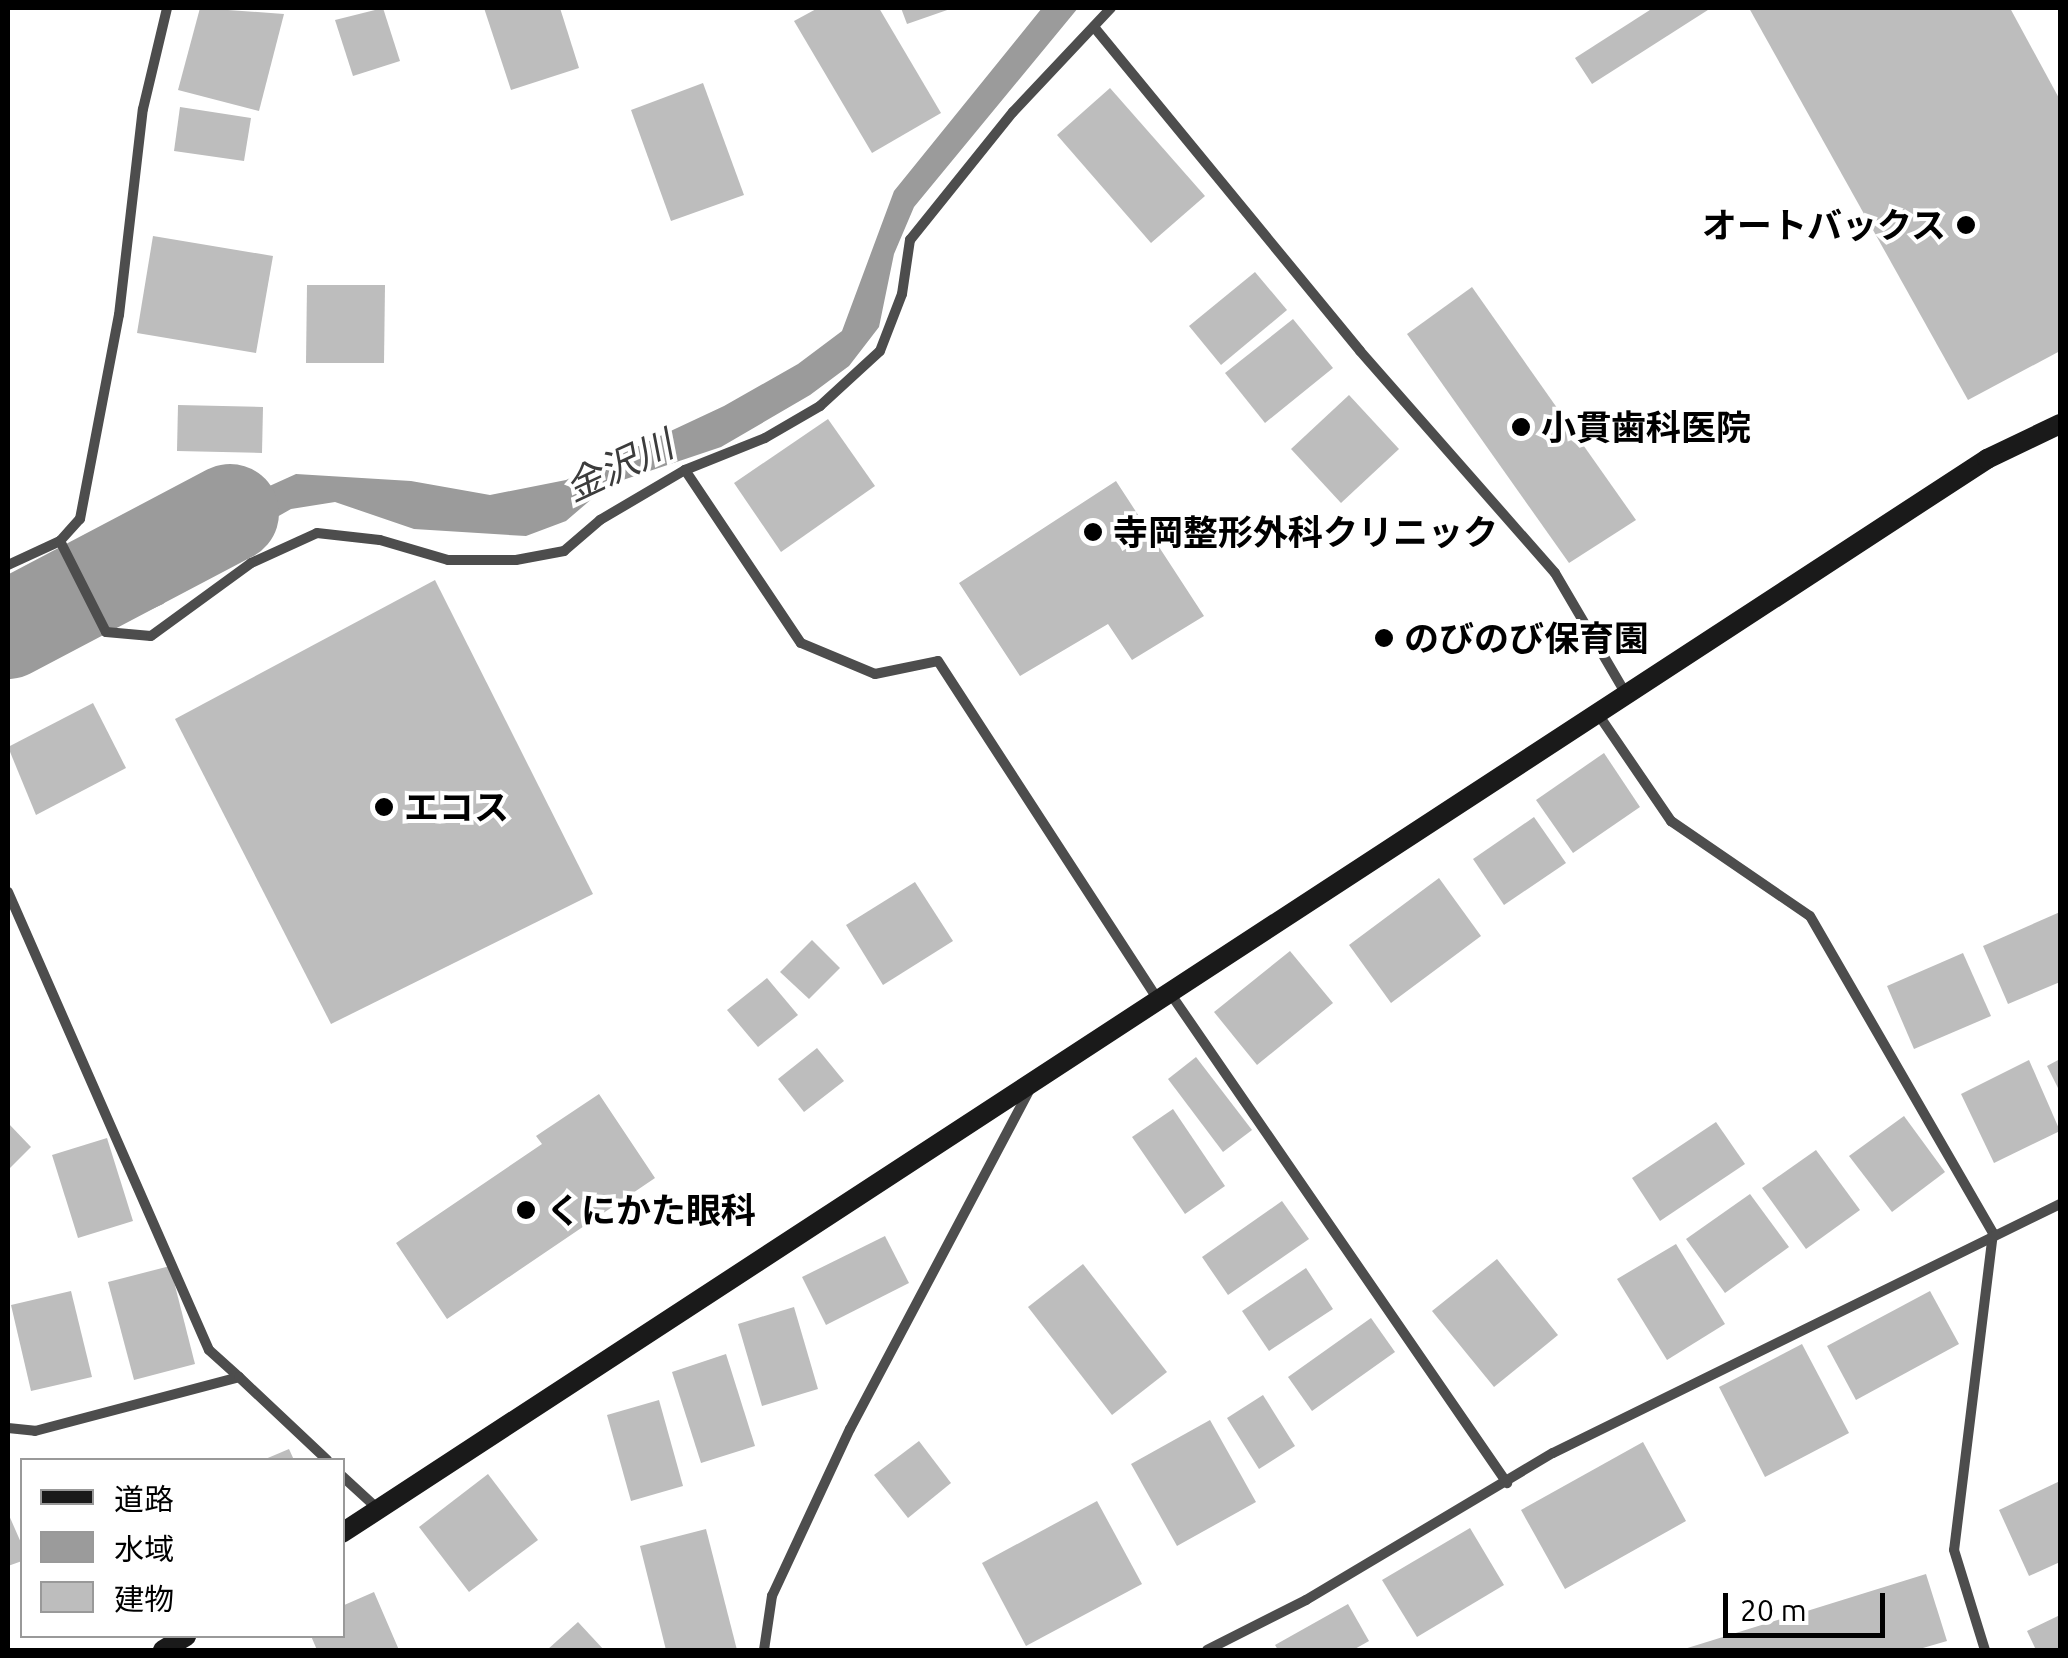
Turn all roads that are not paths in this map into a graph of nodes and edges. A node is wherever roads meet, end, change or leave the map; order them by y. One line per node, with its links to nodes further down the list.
1 (167, 8): 6 (street)
2 (1111, 8): 3 (street)
3 (1094, 27): 5 (street); 8 (street)
4 (2060, 424): 8 (street)
5 (685, 470): 6 (street); 11 (street)
6 (60, 541): 7 (street)
7 (8, 565)
8 (1626, 694): 9 (street)
9 (1598, 714): 11 (street); 14 (street)
10 (8, 892): 15 (street)
11 (1164, 997): 12 (street); 19 (street)
12 (1034, 1082): 20 (street); 22 (street)
13 (2060, 1204): 14 (street)
14 (1993, 1233): 19 (street); 24 (street)
15 (240, 1378): 16 (street); 17 (street)
16 (8, 1428)
17 (325, 1458)
18 (345, 1479): 20 (street)
19 (1508, 1482): 23 (street)
20 (378, 1510): 21 (street)
21 (345, 1531)
22 (764, 1650)
23 (1207, 1650)
24 (1985, 1650)

